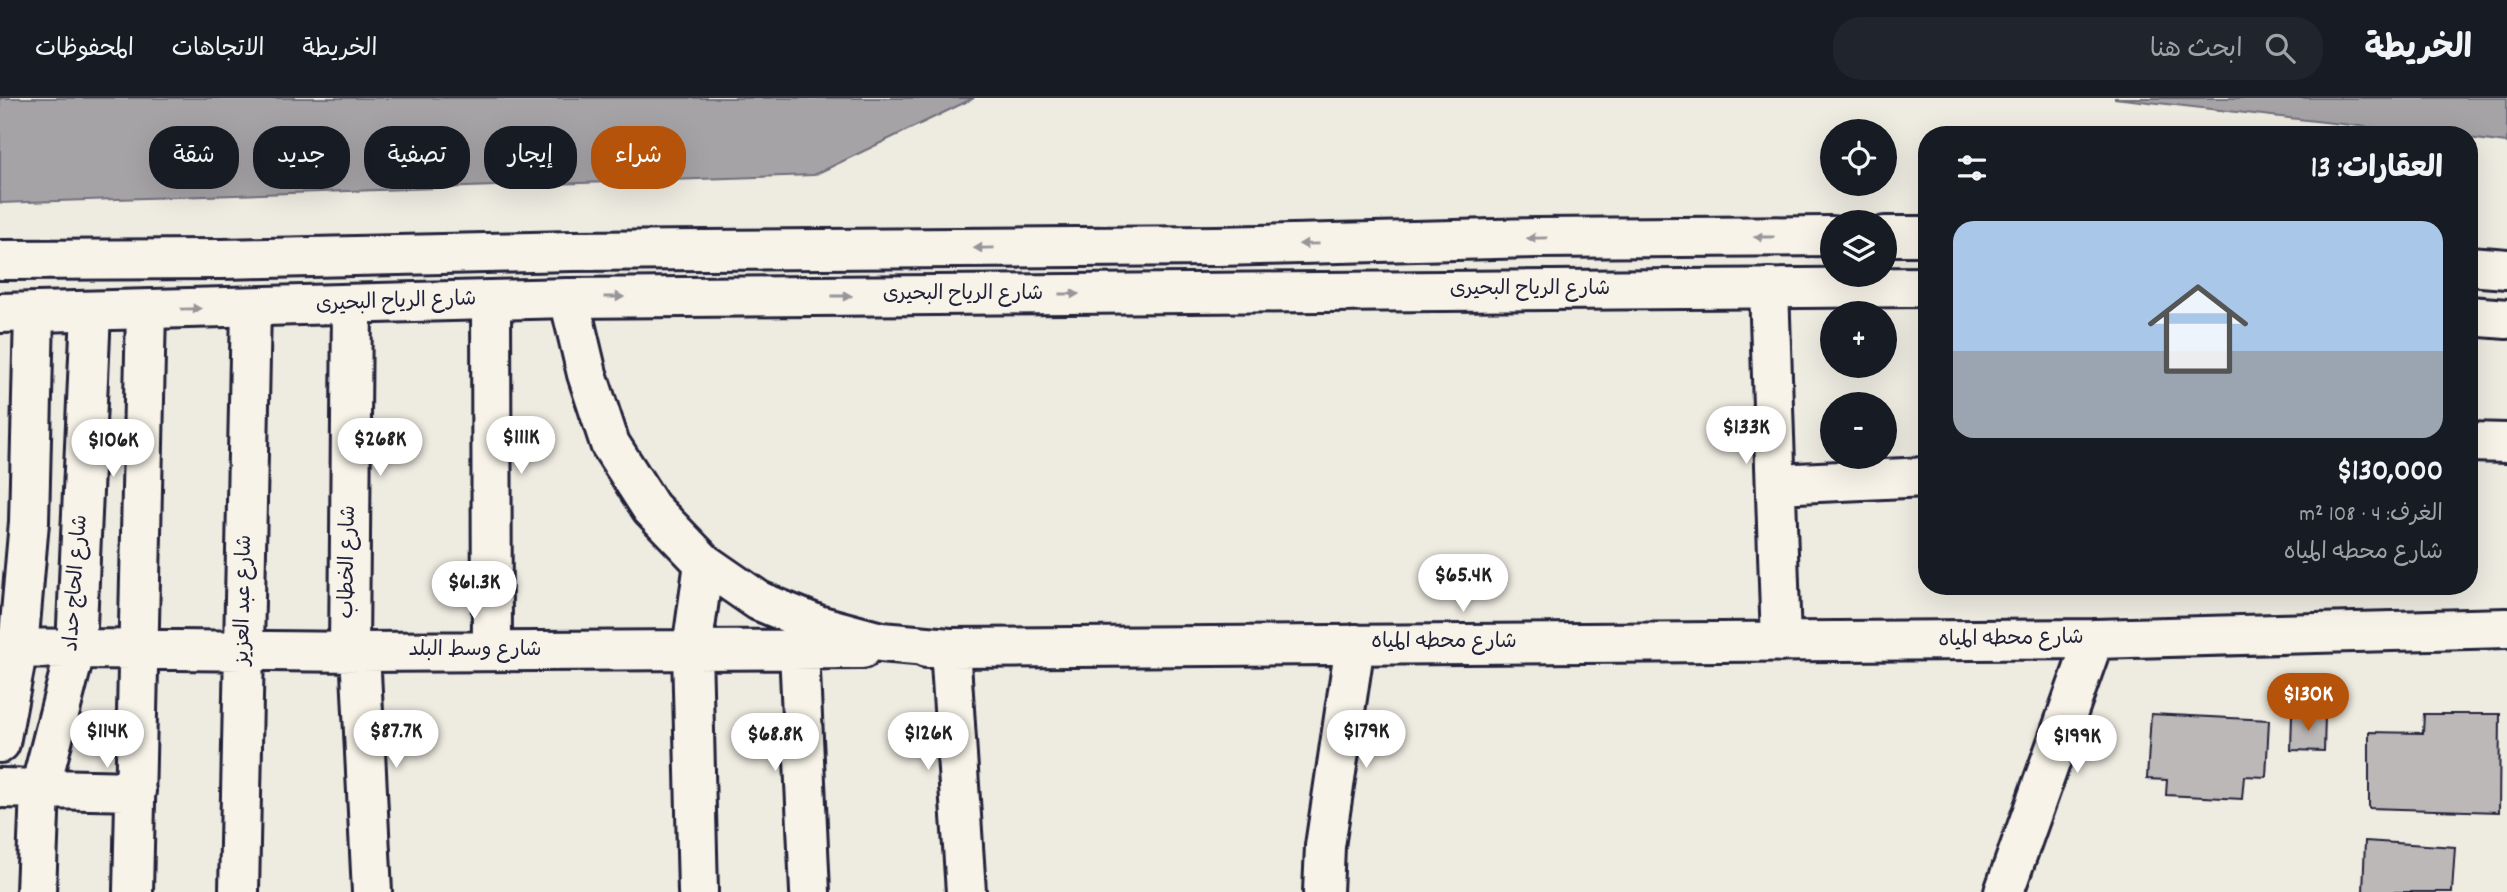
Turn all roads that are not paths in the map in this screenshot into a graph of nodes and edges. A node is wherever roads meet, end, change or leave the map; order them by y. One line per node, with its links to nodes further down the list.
1 (1820, 236): 4 (street, one-way to 4)
2 (1897, 236): 3 (street)
3 (1918, 236)
4 (0, 260)
5 (2478, 267): 6 (street)
6 (2507, 269)
7 (1918, 287): 8 (street, شارع الرياح البحيرى)
8 (1769, 288): 9 (street, شارع الرياح البحيرى, one-way to 8); 21 (street)
9 (569, 298): 10 (street, شارع الرياح البحيرى); 22 (street, شارع محطه المياه)
10 (491, 300): 11 (street, شارع الرياح البحيرى); 34 (street)
11 (352, 304): 12 (street, شارع الرياح البحيرى); 35 (street, شارع الخطاب)
12 (251, 307): 13 (street, شارع الرياح البحيرى, one-way to 12); 33 (street, شارع عبد العزيز)
13 (146, 310): 14 (street, شارع الرياح البحيرى); 30 (street)
14 (91, 312): 15 (street, شارع الرياح البحيرى); 29 (street, شارع الحاج حداد)
15 (17, 313): 27 (street)
16 (2478, 317): 17 (street)
17 (2507, 319)
18 (2478, 442): 19 (street)
19 (2507, 443)
20 (1918, 477): 21 (street)
21 (1776, 484): 25 (street)
22 (704, 563): 28 (street, شارع محطه المياه); 31 (street)
23 (2507, 628): 24 (street, شارع محطه المياه)
24 (2094, 639): 25 (street, شارع محطه المياه); 48 (street)
25 (1781, 642): 26 (street, شارع محطه المياه)
26 (1355, 644): 28 (street, شارع محطه المياه); 47 (street)
27 (9, 648): 29 (street, شارع وسط البلد); 36 (street)
28 (950, 648): 32 (street, شارع وسط البلد); 46 (street)
29 (76, 649): 30 (street, شارع وسط البلد); 38 (street, شارع الحاج حداد)
30 (140, 649): 33 (street, شارع وسط البلد); 39 (street)
31 (692, 650): 32 (street, شارع وسط البلد); 34 (street, شارع وسط البلد); 44 (street)
32 (799, 650): 45 (street)
33 (244, 651): 35 (street, شارع وسط البلد); 42 (street, شارع عبد العزيز)
34 (492, 651): 35 (street, شارع وسط البلد)
35 (354, 652): 43 (street, شارع الخطاب)
36 (0, 743)
37 (0, 788): 38 (street)
38 (40, 789): 39 (street); 40 (street, شارع الحاج حداد)
39 (136, 791): 41 (street)
40 (36, 892)
41 (133, 892)
42 (239, 892)
43 (372, 892)
44 (698, 892)
45 (810, 892)
46 (966, 892)
47 (1323, 892)
48 (2004, 892)

